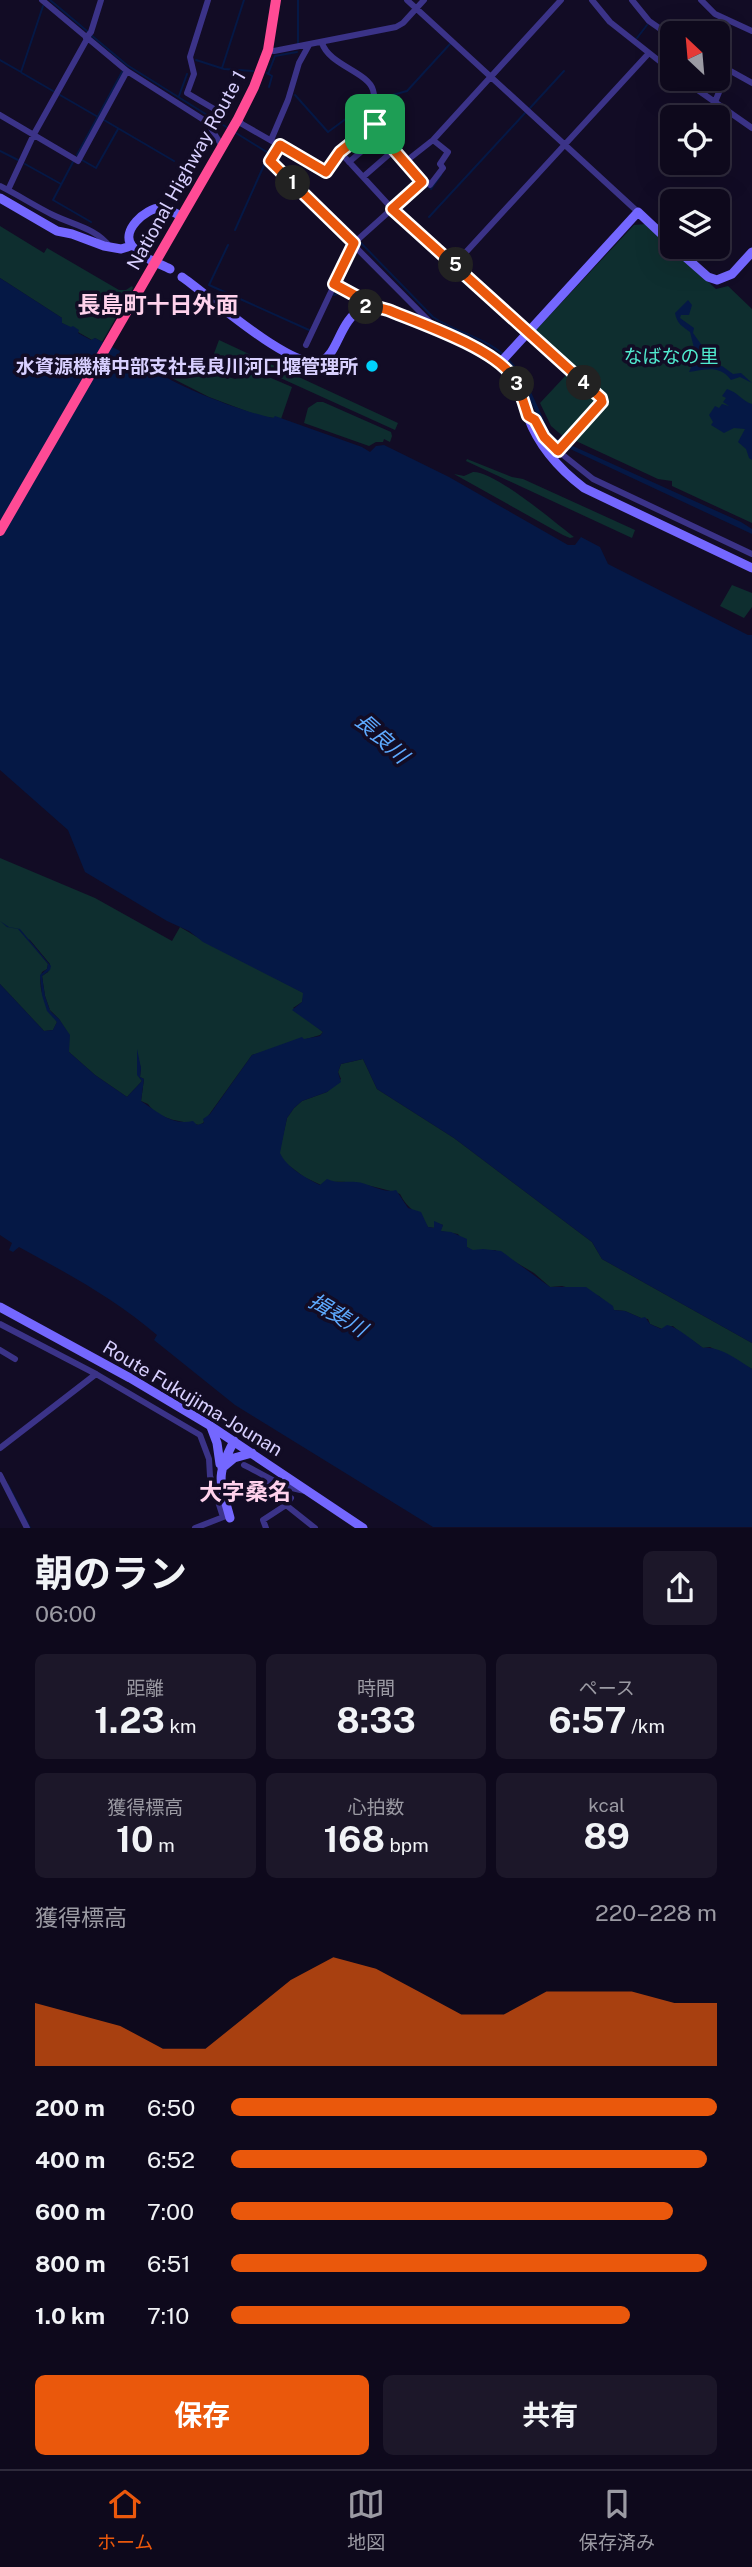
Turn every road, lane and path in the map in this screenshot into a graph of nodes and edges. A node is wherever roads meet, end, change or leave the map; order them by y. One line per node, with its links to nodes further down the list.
1 (42, 0): 14 (street)
2 (101, 0): 14 (street)
3 (208, 0): 27 (street)
4 (276, 0): 17 (highway, National Highway Route 1)
5 (407, 0): 11 (street)
6 (424, 0): 11 (street)
7 (561, 0): 22 (street)
8 (593, 0): 18 (street)
9 (632, 0): 12 (street)
10 (701, 0): 13 (street)
11 (416, 9): 15 (street); 22 (street)
12 (660, 29)
13 (752, 32)
14 (88, 36): 20 (street); 32 (street)
15 (322, 43): 16 (street); 30 (street)
16 (309, 45): 17 (street); 34 (street)
17 (268, 50): 29 (highway, National Highway Route 1)
18 (649, 53): 19 (street); 38 (street)
19 (660, 62)
20 (127, 71): 32 (street); 36 (street)
21 (730, 71): 23 (street)
22 (490, 77): 35 (street); 38 (street)
23 (752, 83)
24 (699, 91): 26 (street)
25 (719, 91): 26 (street)
26 (715, 102): 31 (street)
27 (221, 113)
28 (0, 115): 32 (street)
29 (237, 121): 34 (street); 36 (highway, National Highway Route 1)
30 (375, 124): 33 (street); 40 (street)
31 (752, 128)
32 (34, 134): 46 (street)
33 (381, 135): 39 (street); 41 (street)
34 (271, 140): 37 (street)
35 (433, 140): 42 (street); 44 (street)
36 (224, 143): 50 (highway, National Highway Route 1)
37 (280, 145): 40 (street); 52 (street)
38 (565, 145): 49 (street); 58 (street)
39 (394, 150): 42 (street); 43 (street)
40 (340, 152): 41 (street)
41 (349, 162): 43 (street)
42 (405, 162): 44 (street)
43 (363, 177): 48 (street)
44 (422, 182): 48 (street)
45 (0, 186): 46 (street)
46 (8, 190): 54 (street)
47 (0, 198): 54 (street)
48 (392, 209): 52 (street); 58 (street)
49 (638, 212): 51 (street); 64 (street)
50 (181, 216): 53 (street); 57 (highway, National Highway Route 1)
51 (660, 233)
52 (357, 241): 61 (street); 63 (street)
53 (131, 246): 54 (street); 57 (street)
54 (111, 247)
55 (752, 252): 56 (street)
56 (688, 259)
57 (155, 261): 59 (street); 69 (highway, National Highway Route 1)
58 (455, 264): 64 (street)
59 (170, 269)
60 (182, 277): 62 (street)
61 (334, 284): 62 (street); 65 (street)
62 (364, 307): 63 (street)
63 (432, 329): 66 (street)
64 (528, 332): 66 (street); 68 (street)
65 (306, 345)
66 (503, 359): 67 (street)
67 (528, 416): 68 (street); 71 (street)
68 (562, 447): 70 (street)
69 (0, 531)
70 (752, 554)
71 (752, 568)
72 (0, 1307): 77 (street, Route Fukujima-Jounan)
73 (0, 1324): 76 (street)
74 (0, 1350): 75 (street)
75 (15, 1359)
76 (96, 1374): 79 (street); 87 (street)
77 (209, 1425): 78 (street, Route Fukujima-Jounan); 82 (street)
78 (234, 1441): 80 (street, Route Fukujima-Jounan); 82 (street)
79 (0, 1448)
80 (252, 1453): 82 (street); 85 (street, Route Fukujima-Jounan)
81 (244, 1465): 84 (street)
82 (221, 1469): 87 (street)
83 (0, 1475): 88 (street)
84 (264, 1478): 85 (street); 86 (street)
85 (308, 1491): 92 (street, Route Fukujima-Jounan)
86 (286, 1505): 90 (street); 91 (street)
87 (229, 1519): 89 (street)
88 (27, 1528)
89 (195, 1528)
90 (266, 1528)
91 (315, 1528)
92 (363, 1528)

